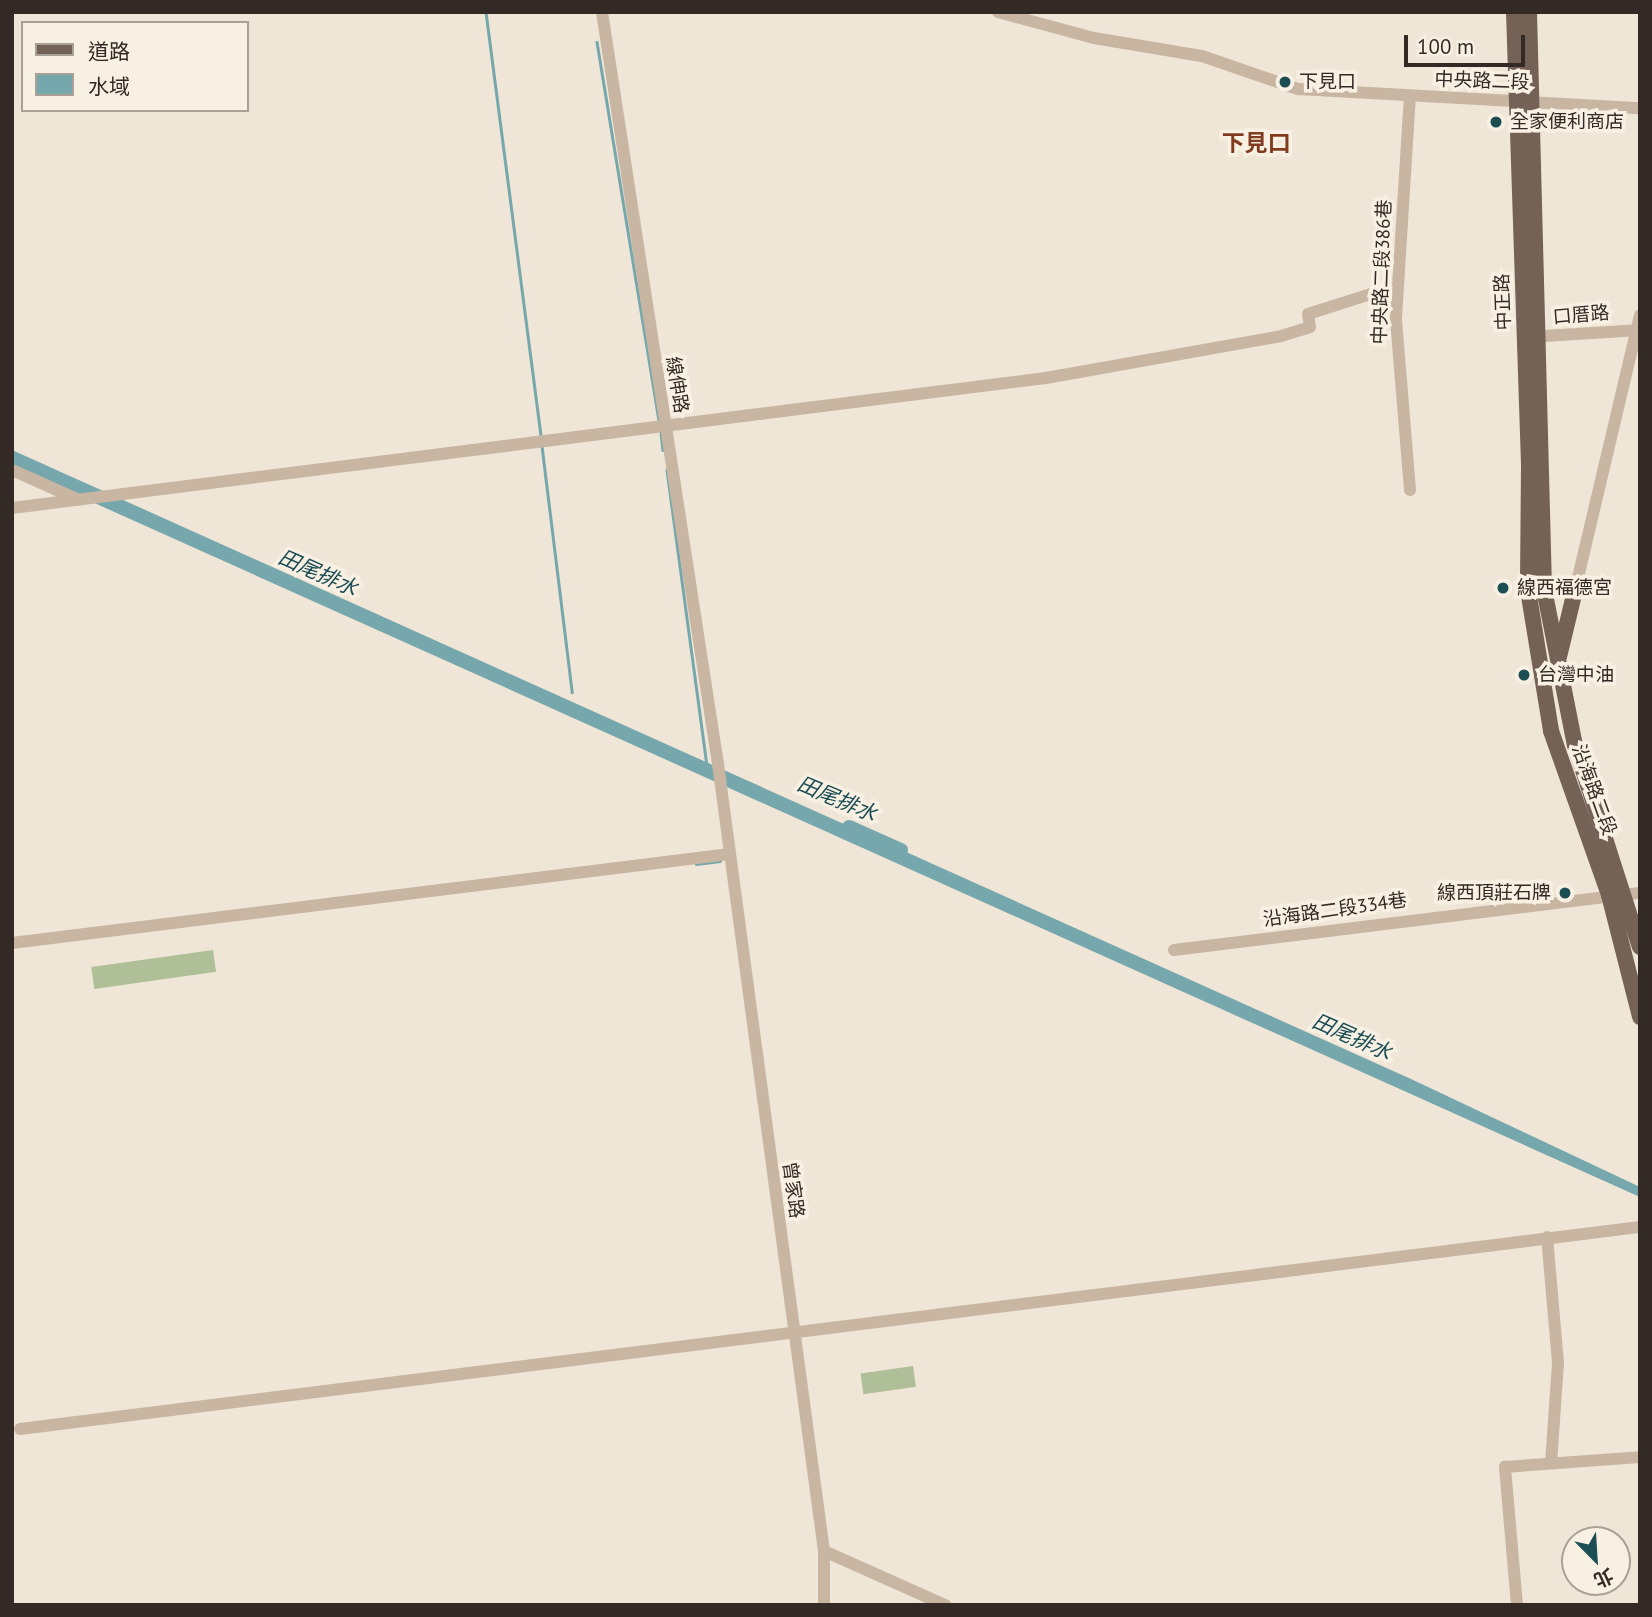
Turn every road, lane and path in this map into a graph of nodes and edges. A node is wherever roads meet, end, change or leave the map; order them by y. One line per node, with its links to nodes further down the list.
1 (602, 12): 12 (street, 線伸路)
2 (998, 12): 5 (street, 中央路二段)
3 (1514, 12): 6 (main road, 中正路)
4 (1529, 12): 6 (main road, 中正路)
5 (1410, 98): 6 (street, 中央路二段); 14 (street, 中央路二段386巷)
6 (1525, 101): 7 (street, 中央路二段); 11 (main road, 中正路)
7 (1640, 108)
8 (1377, 292): 12 (street)
9 (1640, 315): 10 (street)
10 (1638, 330): 11 (street, 口厝路); 17 (street)
11 (1531, 338): 18 (main road, 中正路)
12 (665, 430): 15 (street); 20 (street, 線伸路)
13 (12, 470): 15 (street)
14 (1410, 490)
15 (80, 500): 16 (street)
16 (12, 508)
17 (1576, 586): 18 (street); 19 (main road)
18 (1536, 589): 19 (main road, 沿海路二段); 22 (main road, 沿海路二段)
19 (1557, 669): 22 (main road, 沿海路二段)
20 (719, 781): 21 (street, 曾家路)
21 (730, 853): 23 (street); 29 (street, 曾家路)
22 (1625, 894): 24 (main road, 沿海路二段); 25 (street, 沿海路二段334巷); 26 (main road, 沿海路二段)
23 (12, 943)
24 (1640, 947)
25 (1174, 950)
26 (1640, 1017)
27 (1640, 1227): 28 (street)
28 (1547, 1237): 29 (street); 32 (street)
29 (793, 1331): 30 (street); 33 (street, 曾家路)
30 (20, 1429)
31 (1640, 1458): 32 (street)
32 (1551, 1462): 36 (street)
33 (824, 1548): 34 (street, 曾家路); 35 (street)
34 (824, 1605)
35 (945, 1605)
36 (1517, 1605)

